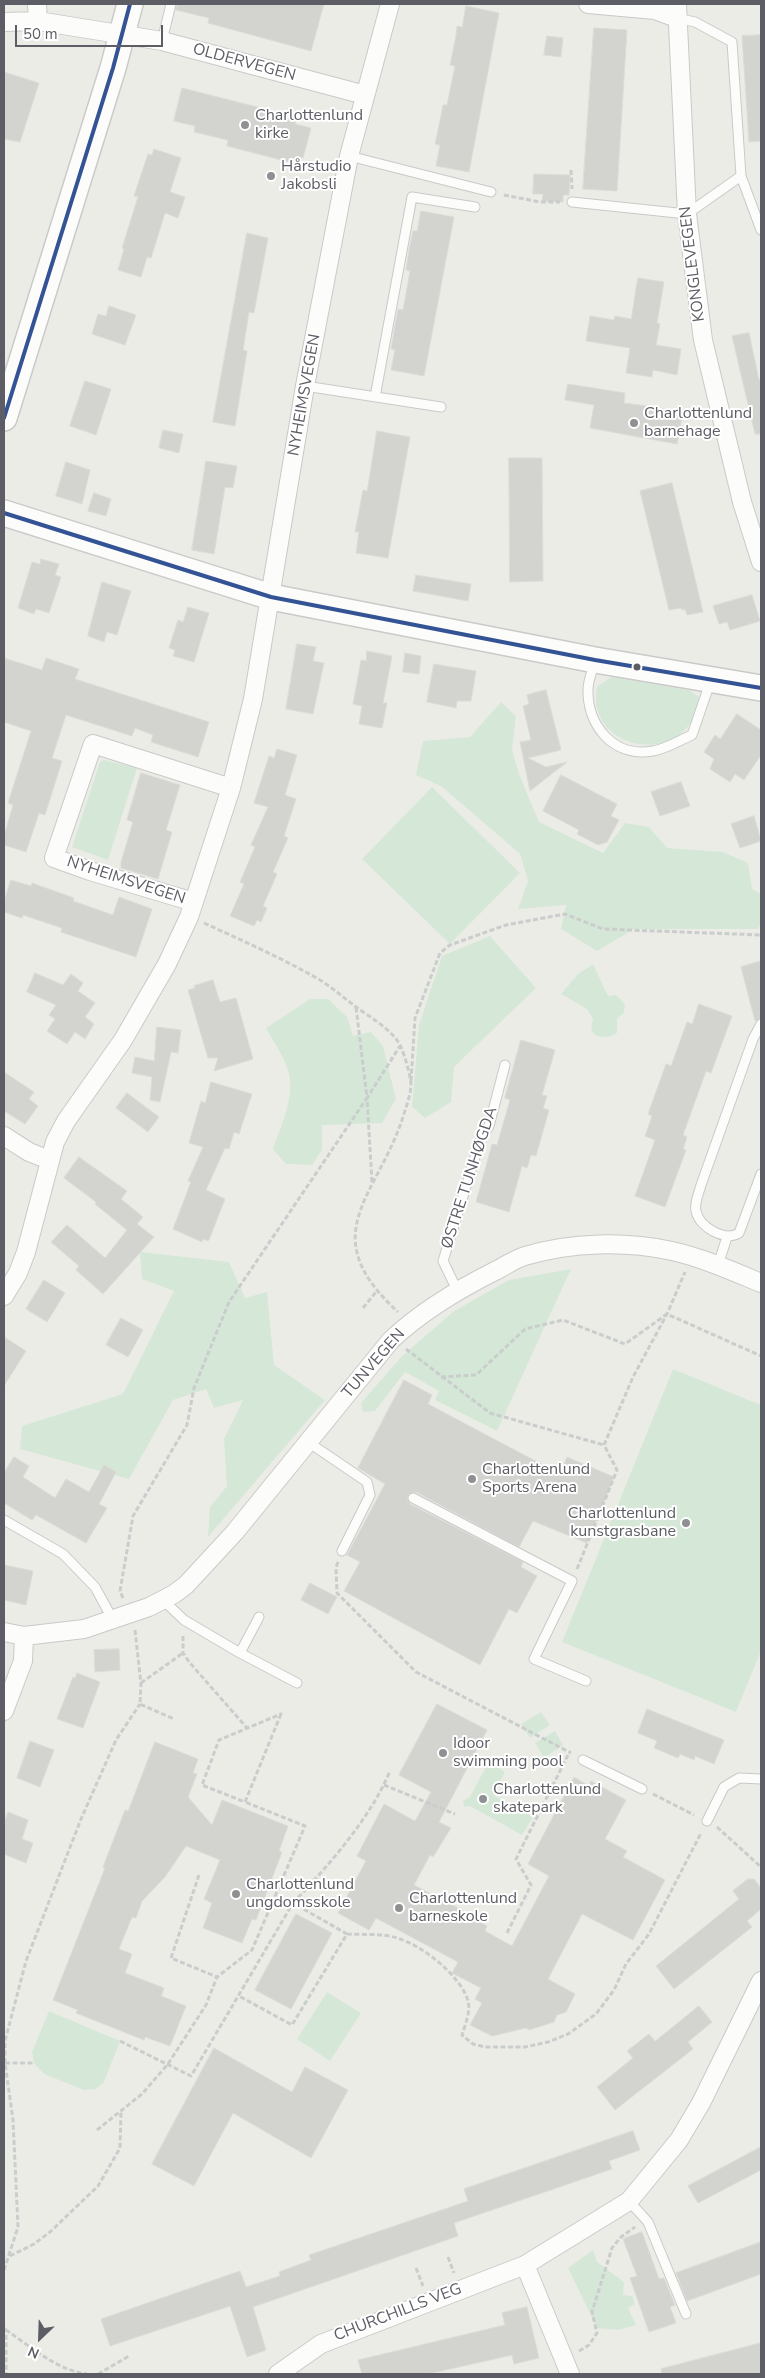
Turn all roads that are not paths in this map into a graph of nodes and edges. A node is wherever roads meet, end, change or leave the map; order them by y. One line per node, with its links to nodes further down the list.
1 (130, 4): 8 (street)
2 (171, 4): 9 (lane)
3 (390, 4): 10 (street, NYHEIMSVEGEN)
4 (588, 4): 5 (street)
5 (677, 11): 12 (lane); 16 (street, KONGLEVEGEN)
6 (38, 12): 7 (street, OLDERVEGEN); 8 (street, OLDERVEGEN)
7 (4, 22)
8 (122, 35): 9 (street, OLDERVEGEN); 21 (street)
9 (162, 41): 10 (street, OLDERVEGEN)
10 (366, 95): 11 (street, NYHEIMSVEGEN)
11 (348, 156): 13 (lane); 18 (street, NYHEIMSVEGEN)
12 (740, 176): 16 (lane); 17 (lane)
13 (491, 192)
14 (572, 202): 16 (lane)
15 (475, 207): 19 (lane)
16 (686, 214): 23 (street, KONGLEVEGEN)
17 (761, 230)
18 (305, 386): 19 (lane); 24 (street, NYHEIMSVEGEN)
19 (375, 397): 20 (lane)
20 (441, 407)
21 (4, 418)
22 (4, 513): 24 (street)
23 (761, 561)
24 (271, 597): 25 (street); 28 (street, NYHEIMSVEGEN)
25 (595, 660): 26 (street); 26 (lane)
26 (711, 680): 27 (street)
27 (761, 688)
28 (231, 788): 29 (street, NYHEIMSVEGEN); 29 (street, NYHEIMSVEGEN)
29 (192, 910): 33 (street, NYHEIMSVEGEN)
30 (761, 1024): 35 (lane)
31 (505, 1065): 38 (lane, ØSTRE TUNHØGDA)
32 (4, 1136): 33 (street)
33 (49, 1160): 39 (street, NYHEIMSVEGEN)
34 (761, 1174): 35 (lane)
35 (727, 1237): 36 (lane)
36 (718, 1265): 37 (street, TUNVEGEN); 38 (street, TUNVEGEN)
37 (761, 1283)
38 (457, 1290): 40 (street, TUNVEGEN)
39 (4, 1296)
40 (308, 1442): 43 (lane); 44 (street, TUNVEGEN)
41 (412, 1498): 50 (lane)
42 (4, 1520): 46 (lane)
43 (342, 1551)
44 (163, 1600): 46 (street, TUNVEGEN); 49 (lane)
45 (259, 1617): 49 (lane)
46 (113, 1620): 48 (street, TUNVEGEN)
47 (4, 1632): 48 (street, TUNVEGEN)
48 (24, 1636): 52 (street)
49 (240, 1652): 51 (lane)
50 (586, 1681)
51 (297, 1683)
52 (4, 1711)
53 (583, 1760): 55 (lane)
54 (761, 1779): 56 (lane)
55 (642, 1789)
56 (706, 1821)
57 (761, 1981): 58 (street, CHURCHILLS VEG)
58 (629, 2201): 59 (street, CHURCHILLS VEG); 60 (lane)
59 (524, 2265): 61 (street); 62 (street, CHURCHILLS VEG)
60 (686, 2314)
61 (568, 2366)
62 (278, 2374)

